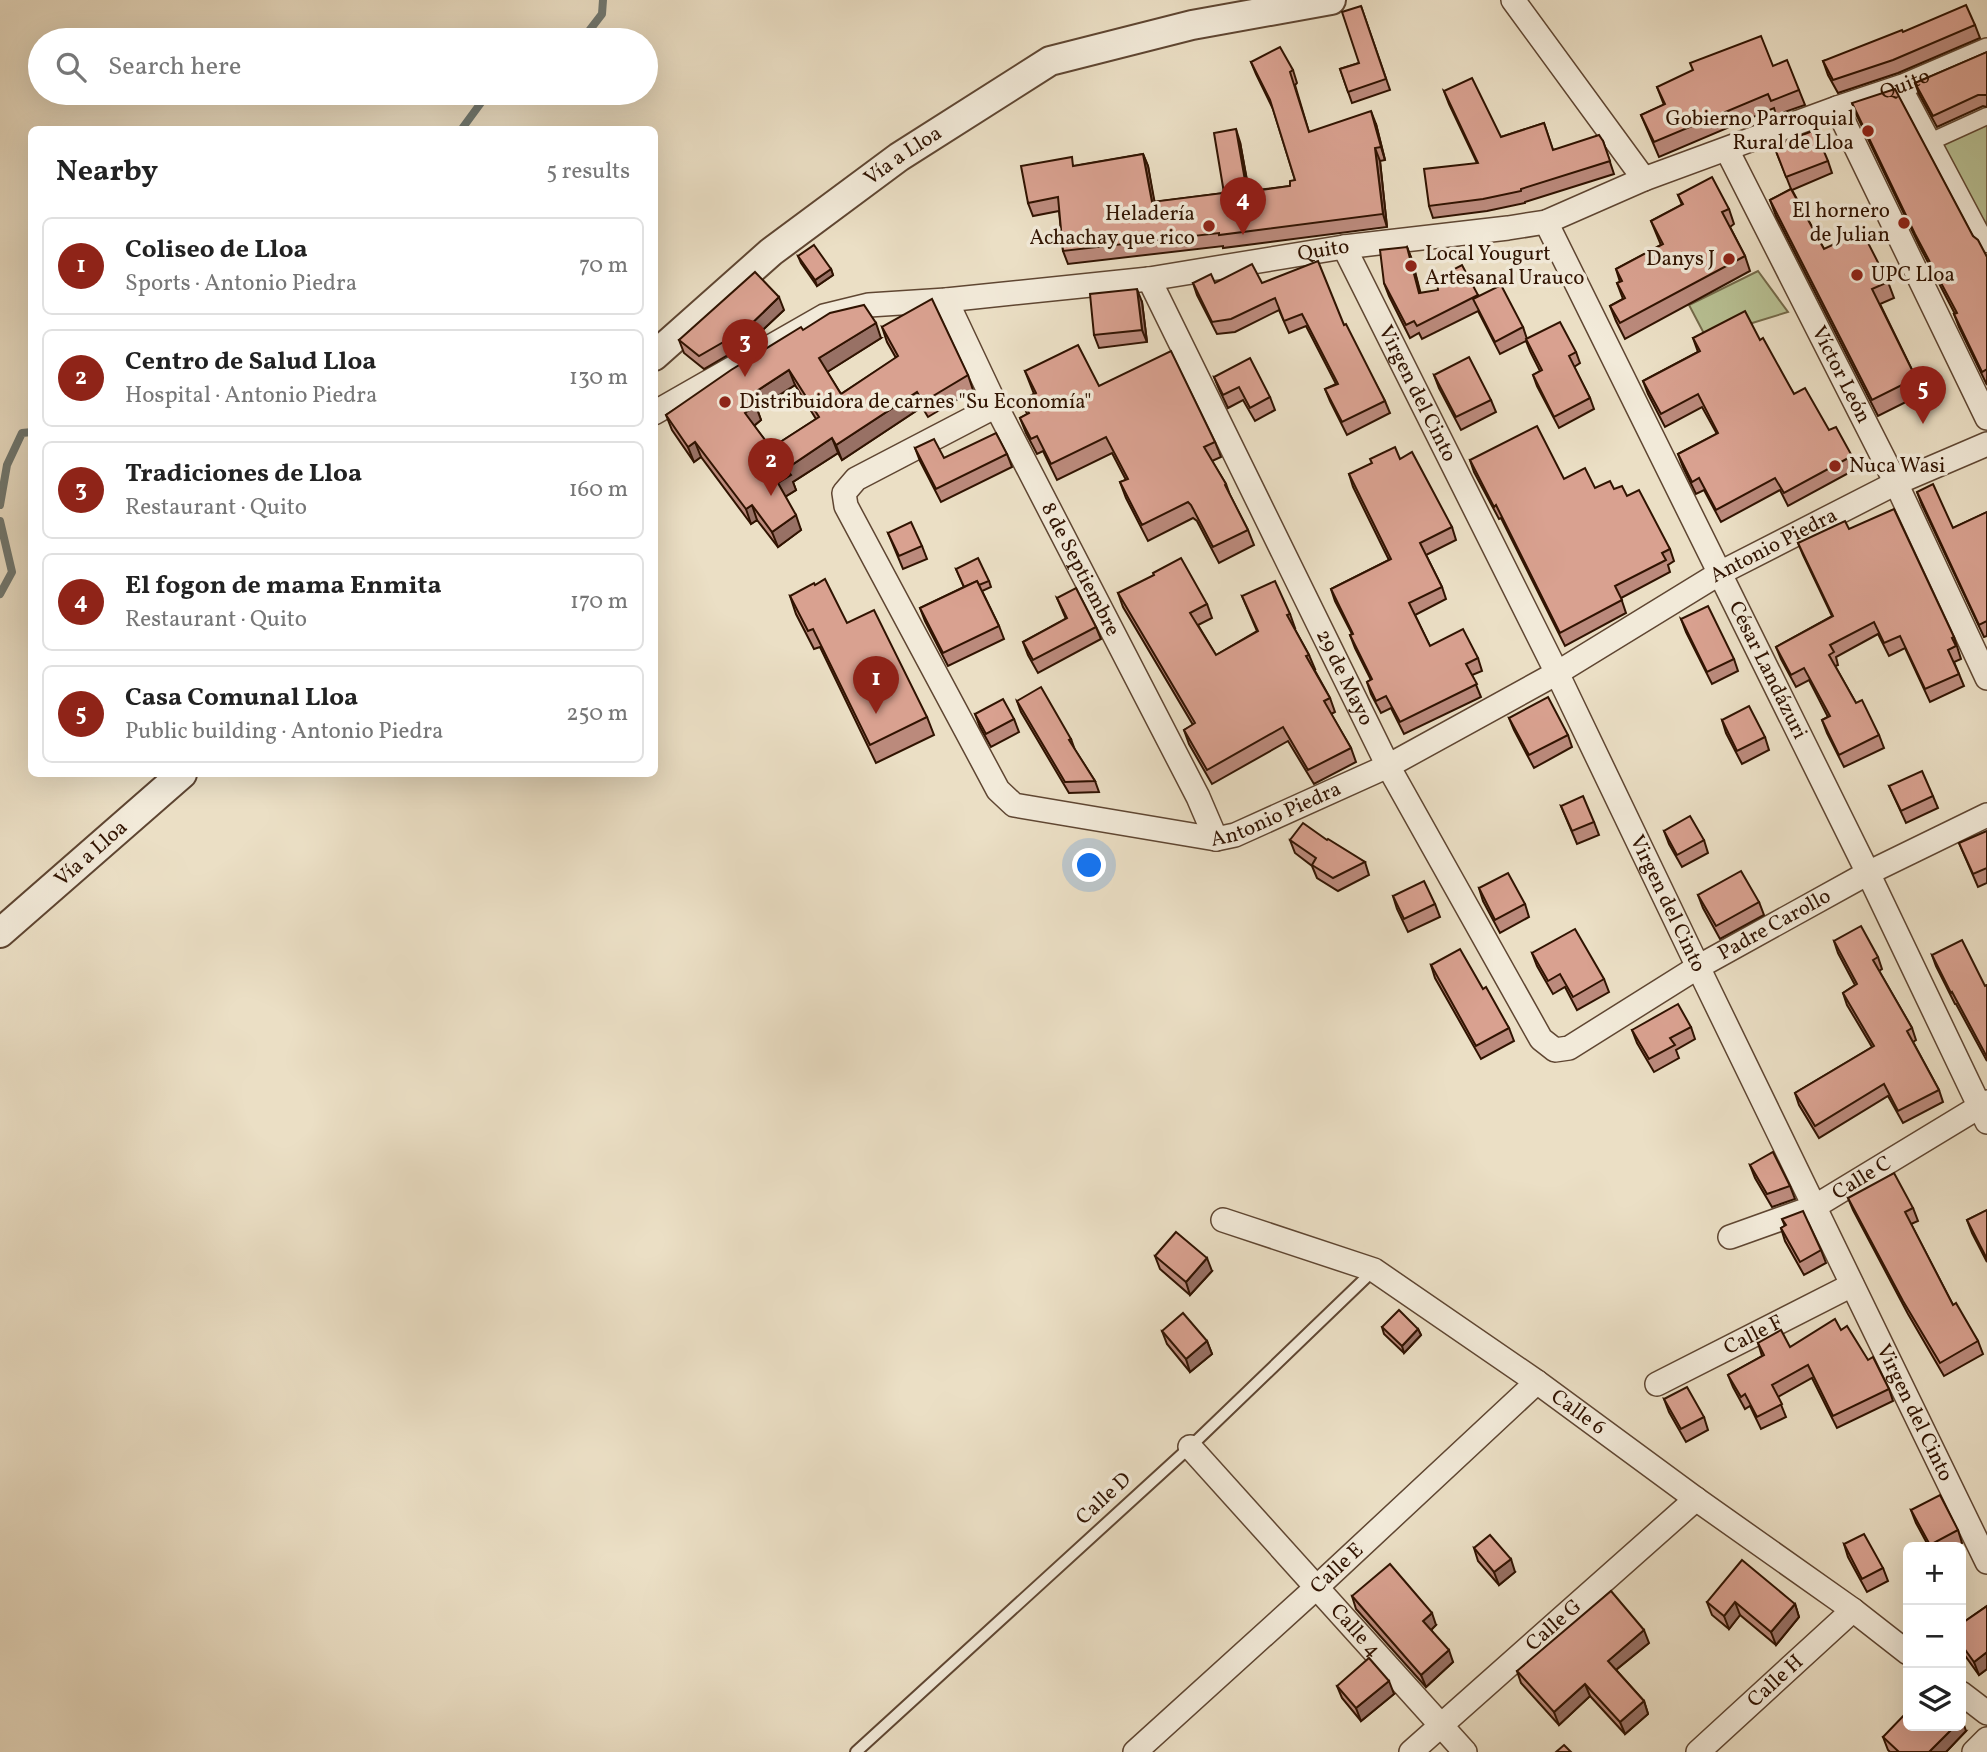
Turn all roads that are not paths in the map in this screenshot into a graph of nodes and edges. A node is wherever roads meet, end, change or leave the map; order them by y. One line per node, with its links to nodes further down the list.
1 (1331, 0): 15 (street, Vía a Lloa)
2 (1513, 0): 9 (street)
3 (1987, 50): 4 (street, Quito)
4 (1903, 86): 5 (street, Quito); 7 (street)
5 (1837, 108): 8 (street, Quito); 18 (street)
6 (1987, 116): 7 (street)
7 (1932, 141): 11 (street)
8 (1727, 150): 9 (street, Quito); 20 (street, Víctor León)
9 (1644, 179): 10 (street, Quito)
10 (1546, 222): 12 (street, Quito); 21 (street, César Landázuri)
11 (1987, 244)
12 (1344, 247): 13 (street, Quito); 22 (street, Virgen del Cinto)
13 (1149, 279): 14 (street, Quito); 24 (street, 29 de Mayo)
14 (946, 300): 16 (street, 8 de Septiembre); 17 (street, Quito)
15 (658, 352)
16 (996, 406): 27 (street, 8 de Septiembre); 27 (street, Antonio Piedra)
17 (658, 411)
18 (1986, 412)
19 (1987, 444): 20 (street, Antonio Piedra)
20 (1896, 483): 21 (street, Antonio Piedra); 23 (street, Víctor León)
21 (1720, 573): 22 (street, Antonio Piedra); 28 (street, César Landázuri)
22 (1557, 673): 24 (street, Antonio Piedra); 30 (street, Virgen del Cinto)
23 (1987, 678)
24 (1388, 766): 27 (street, Antonio Piedra); 31 (street, 29 de Mayo)
25 (178, 777): 29 (street, Vía a Lloa)
26 (1987, 815): 28 (street, Padre Carollo)
27 (1216, 839)
28 (1868, 873): 30 (street, Padre Carollo); 32 (street, César Landázuri)
29 (6, 922)
30 (1698, 967): 31 (street, Padre Carollo); 33 (street, Virgen del Cinto)
31 (1569, 1048)
32 (1984, 1110): 33 (street, Calle C)
33 (1814, 1207): 35 (street, Calle C); 37 (street, Virgen del Cinto)
34 (1223, 1220): 36 (street, Calle 6)
35 (1730, 1237)
36 (1374, 1270): 38 (street, Calle 6); 40 (lane, Calle D)
37 (1852, 1285): 39 (street, Calle F); 42 (street, Virgen del Cinto)
38 (1537, 1381): 41 (street, Calle 6); 43 (street, Calle E)
39 (1657, 1384)
40 (1189, 1447): 43 (street, Calle 4); 50 (lane, Calle D)
41 (1696, 1499): 44 (street, Calle 6); 48 (street, Calle G)
42 (1987, 1562)
43 (1317, 1587): 48 (street, Calle 4); 51 (street, Calle E)
44 (1853, 1610): 45 (street, Calle 6); 54 (street, Calle H)
45 (1903, 1649)
46 (1966, 1697): 47 (street)
47 (1987, 1713)
48 (1441, 1726): 52 (street, Calle G); 53 (street, Calle 4)
49 (1987, 1739): 55 (street)
50 (856, 1752)
51 (1135, 1752)
52 (1411, 1752)
53 (1465, 1752)
54 (1698, 1752)
55 (1974, 1752)

